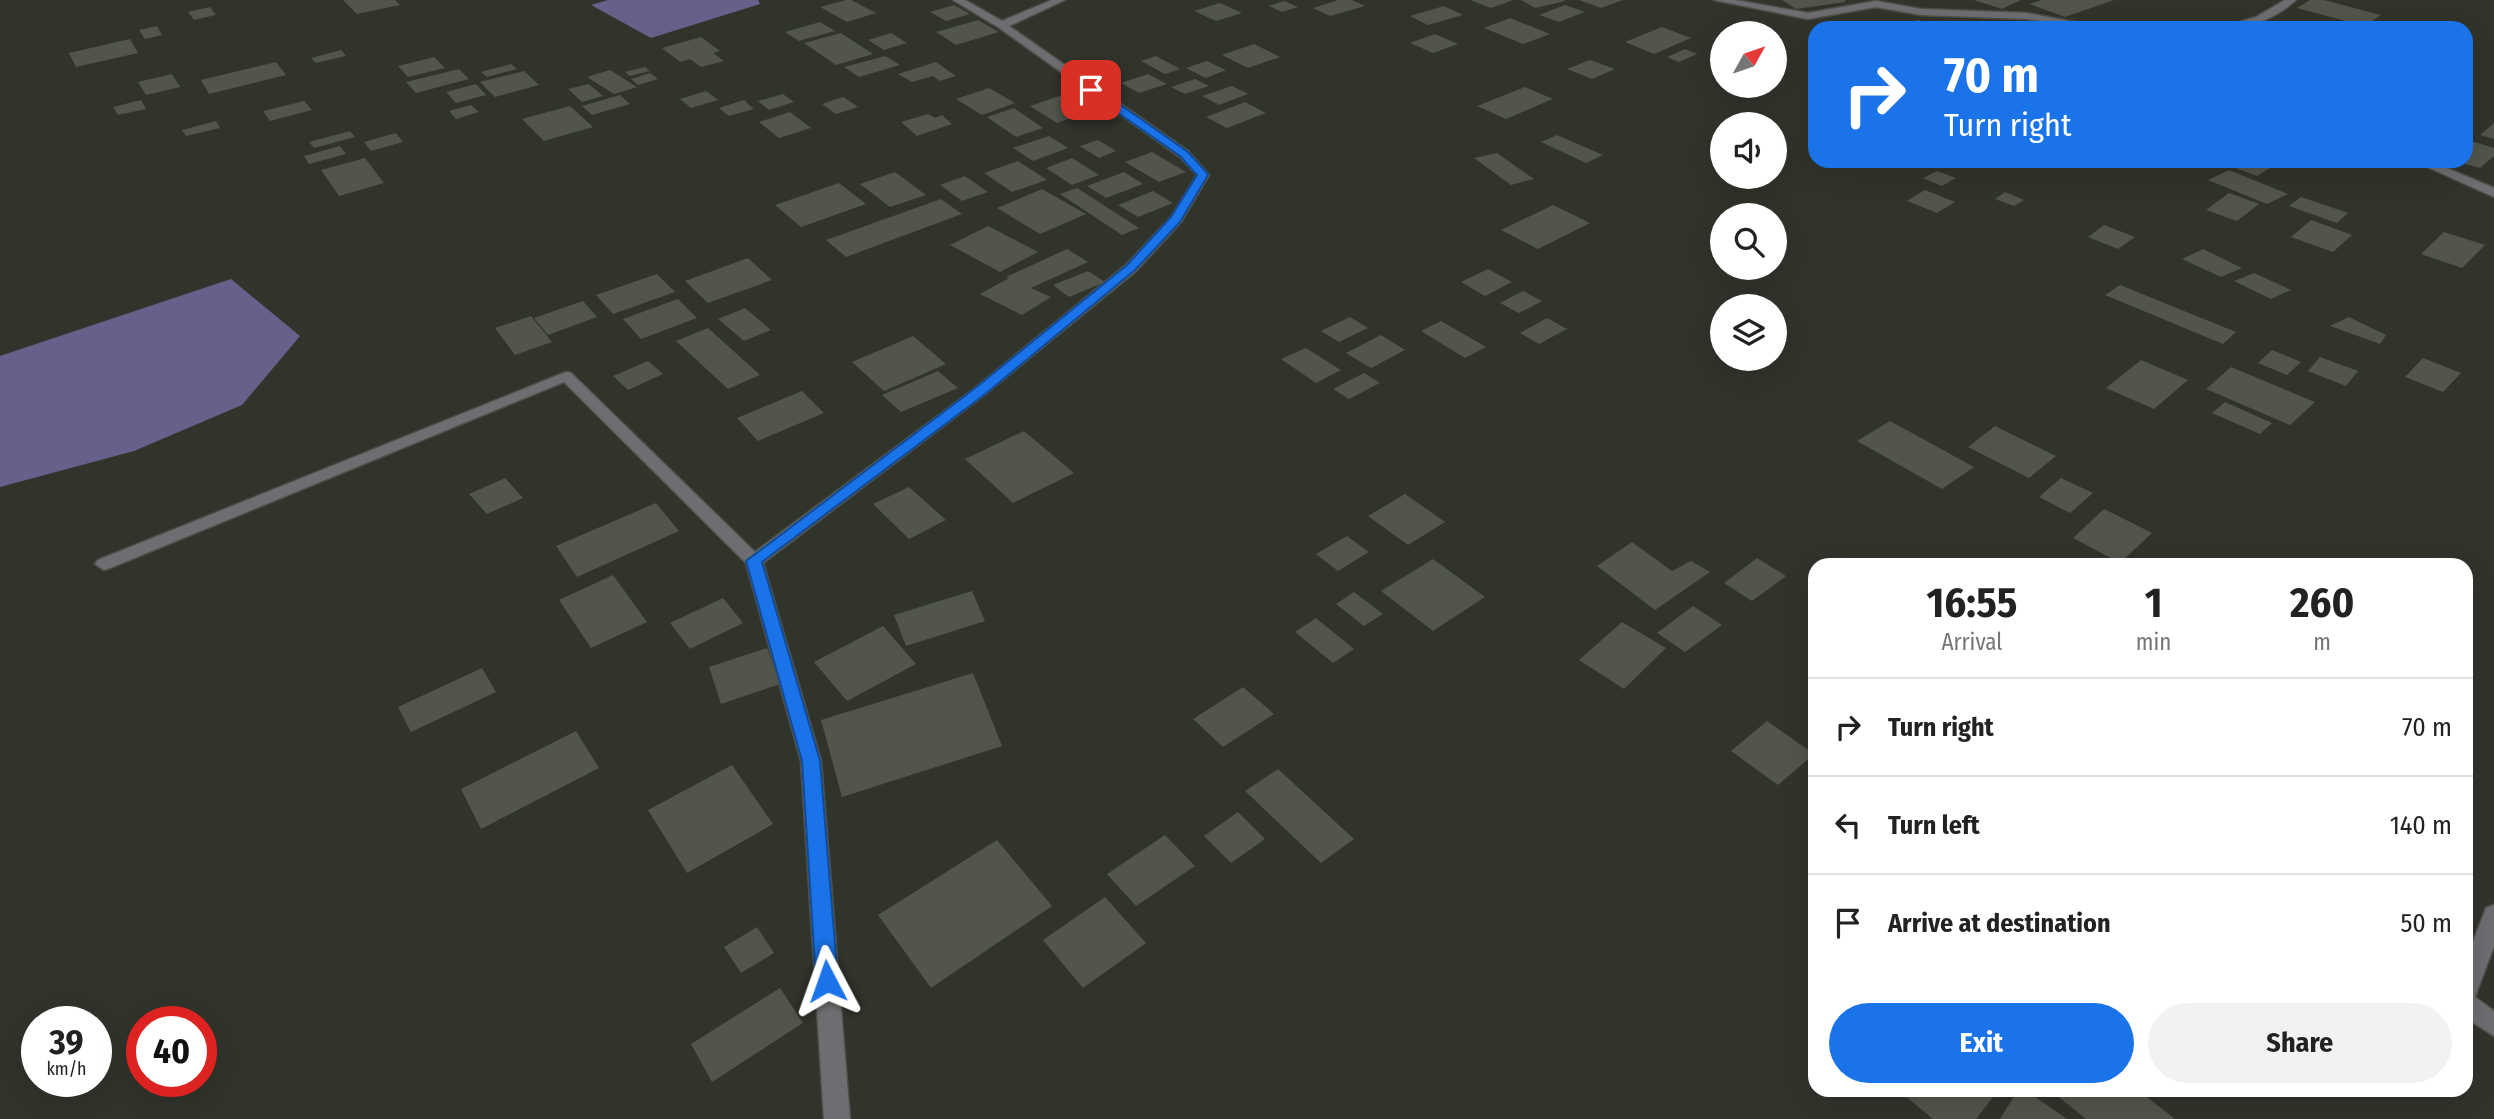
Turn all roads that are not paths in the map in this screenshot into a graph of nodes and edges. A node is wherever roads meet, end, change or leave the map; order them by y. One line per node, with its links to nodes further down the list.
1 (958, 0): 7 (street)
2 (1060, 0): 7 (street)
3 (1719, 0): 5 (street)
4 (2291, 0): 6 (street)
5 (2058, 21)
6 (2255, 21)
7 (1002, 25): 10 (street)
8 (2436, 168): 9 (street)
9 (2494, 194)
10 (754, 561): 11 (street); 16 (street)
11 (104, 564)
12 (2494, 915): 13 (street)
13 (2473, 972)
14 (2473, 1009): 15 (street)
15 (2494, 1025)
16 (837, 1119)

